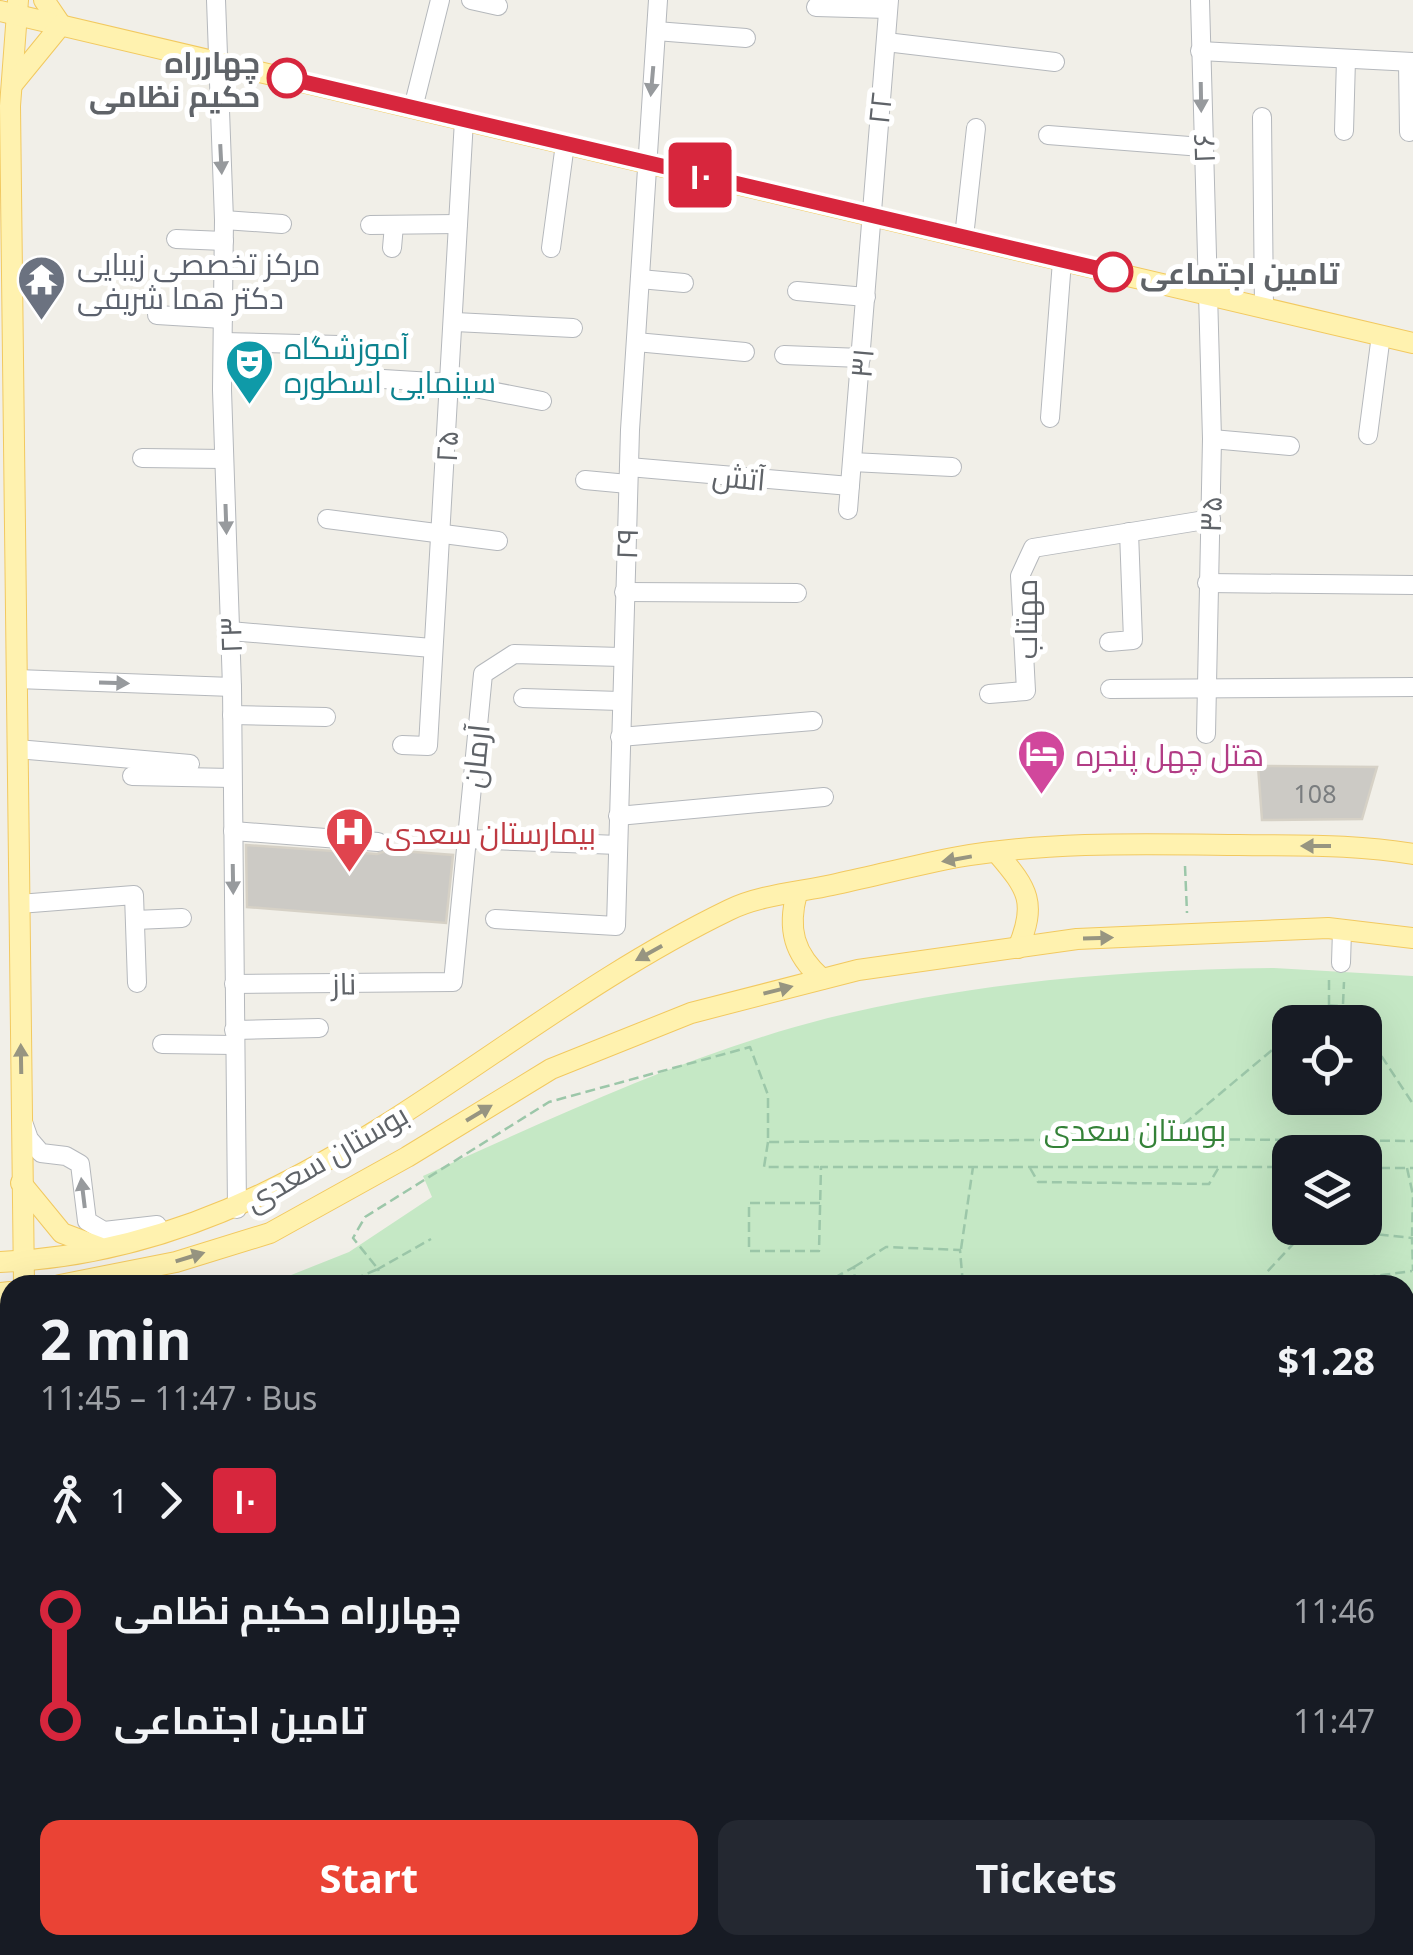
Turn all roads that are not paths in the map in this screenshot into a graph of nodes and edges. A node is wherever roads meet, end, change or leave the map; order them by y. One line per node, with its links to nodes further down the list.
1 (44, 0): 11 (main road)
2 (216, 0): 17 (street, ۲۳)
3 (440, 0): 21 (street)
4 (470, 0): 8 (street)
5 (658, 0): 12 (street, ۲۹)
6 (1200, 0): 15 (street, ۲۶)
7 (888, 5): 9 (street); 14 (street, ۲۲)
8 (498, 6)
9 (816, 7)
10 (11, 8): 11 (main road); 20 (main road)
11 (61, 25): 17 (main road); 20 (main road)
12 (656, 32): 13 (street); 30 (street, ۲۹, one-way to 30)
13 (746, 38)
14 (886, 42): 18 (street); 31 (street, ۲۲)
15 (1200, 51): 16 (street); 29 (street, ۲۶, one-way to 29)
16 (1346, 59): 19 (street); 25 (street)
17 (216, 62): 21 (main road); 32 (street, ۲۳, one-way to 32)
18 (1055, 62)
19 (1411, 62): 26 (street)
20 (11, 87): 89 (main road)
21 (413, 108): 23 (main road)
22 (1262, 117): 48 (street)
23 (464, 120): 28 (main road); 34 (street, ۲۵)
24 (976, 128): 37 (street)
25 (1344, 131)
26 (1409, 132)
27 (1048, 135): 29 (street)
28 (566, 144): 30 (main road); 41 (street)
29 (1202, 147): 46 (street, ۲۶)
30 (645, 162): 31 (main road); 43 (street, ۲۹)
31 (869, 215): 37 (main road); 47 (street, ۳۱)
32 (224, 220): 33 (street); 39 (street, ۲۳)
33 (282, 224)
34 (458, 224): 36 (street); 51 (street, ۲۵)
35 (370, 225): 36 (street)
36 (394, 225): 40 (street)
37 (964, 237): 42 (main road)
38 (176, 239): 39 (street)
39 (224, 241): 50 (street, ۲۳)
40 (392, 248)
41 (551, 248)
42 (1062, 260): 46 (main road); 64 (street)
43 (640, 279): 44 (street); 55 (street, ۲۹)
44 (684, 283)
45 (797, 290): 47 (street)
46 (1210, 295): 48 (main road); 66 (street, ۳۵)
47 (866, 297): 60 (street, ۳۱)
48 (1264, 308): 53 (main road)
49 (157, 314): 50 (street)
50 (223, 318): 54 (street, ۲۳)
51 (455, 322): 52 (street); 62 (street, ۲۵)
52 (573, 328)
53 (1381, 335): 56 (main road); 65 (street)
54 (223, 342): 57 (street); 69 (street, ۲۳)
55 (636, 342): 58 (street); 72 (street, ۲۹)
56 (1413, 343)
57 (339, 345)
58 (746, 352)
59 (784, 354): 60 (street)
60 (861, 358): 70 (street, ۳۱)
61 (383, 379): 62 (street)
62 (449, 383): 63 (street); 79 (street, ۲۵)
63 (542, 402)
64 (1050, 418)
65 (1368, 436)
66 (1212, 438): 67 (street); 77 (street, ۳۵)
67 (1290, 446)
68 (142, 458): 69 (street)
69 (224, 459): 85 (street, ۲۳, one-way to 85)
70 (852, 462): 71 (street); 74 (street, ۳۱)
71 (952, 467)
72 (628, 475): 73 (street, آتش); 74 (street, آتش); 83 (street, ۲۹)
73 (585, 480)
74 (850, 486): 75 (street, ۳۱)
75 (848, 510)
76 (327, 519): 79 (street)
77 (1211, 519): 78 (street, مهتاب); 81 (street, ۳۵)
78 (1130, 532): 86 (street); 94 (street, مهتاب)
79 (442, 533): 80 (street); 87 (street, ۲۵)
80 (498, 541)
81 (1207, 583): 82 (street); 92 (street, ۳۵)
82 (1413, 585)
83 (624, 592): 84 (street); 88 (street, ۲۹)
84 (797, 592)
85 (230, 631): 87 (street); 91 (street, ۲۳)
86 (1110, 642)
87 (432, 648): 102 (street, ۲۵)
88 (621, 658): 96 (street, ۲۹); 110 (street, آرمان)
89 (17, 679): 91 (street, one-way to 91); 103 (main road)
90 (1413, 687): 92 (street)
91 (232, 688): 97 (street, ۲۳)
92 (1206, 688): 93 (street); 100 (street, ۳۵)
93 (1110, 690)
94 (989, 694)
95 (523, 698): 96 (street)
96 (620, 701): 101 (street, ۲۹)
97 (232, 715): 98 (street); 106 (street, ۲۳)
98 (326, 717)
99 (813, 721): 101 (street)
100 (1206, 734)
101 (620, 737): 108 (street, ۲۹)
102 (402, 744)
103 (18, 750): 104 (street); 116 (main road)
104 (190, 764)
105 (132, 776): 106 (street)
106 (232, 778): 109 (street, ۲۳)
107 (824, 797): 108 (street)
108 (618, 816): 112 (street, ۲۹)
109 (232, 831): 111 (street); 127 (street, ۲۳, one-way to 127)
110 (466, 840): 112 (street); 125 (street, آرمان)
111 (378, 842)
112 (618, 845): 118 (street, ۲۹)
113 (998, 854): 114 (main road, بوستان سعدی, one-way to 113); 115 (main road, بوستان سعدی, one-way to 115); 122 (main road)
114 (1413, 854)
115 (797, 893): 124 (main road); 133 (main road, بوستان سعدی, one-way to 133)
116 (19, 904): 119 (street); 131 (main road, one-way to 116)
117 (182, 918): 119 (street)
118 (494, 919)
119 (135, 920): 126 (street)
120 (1342, 930): 121 (main road, بوستان سعدی); 122 (main road, بوستان سعدی, one-way to 120); 123 (street)
121 (1413, 938)
122 (1018, 948): 124 (main road, بوستان سعدی)
123 (1338, 968)
124 (822, 979): 138 (main road, بوستان سعدی, one-way to 124)
125 (453, 982): 127 (street, ناز)
126 (136, 983)
127 (234, 984): 129 (street, ۲۳)
128 (319, 1028): 129 (street)
129 (234, 1038): 130 (street); 133 (street, ۲۳)
130 (162, 1044)
131 (22, 1117): 132 (main road); 133 (street, one-way to 131)
132 (21, 1184): 134 (main road); 135 (main road)
133 (229, 1211): 134 (main road, بوستان سعدی)
134 (106, 1249): 135 (main road, بوستان سعدی)
135 (22, 1261): 136 (main road, بوستان سعدی); 137 (main road)
136 (0, 1262)
137 (23, 1275)
138 (126, 1275)

